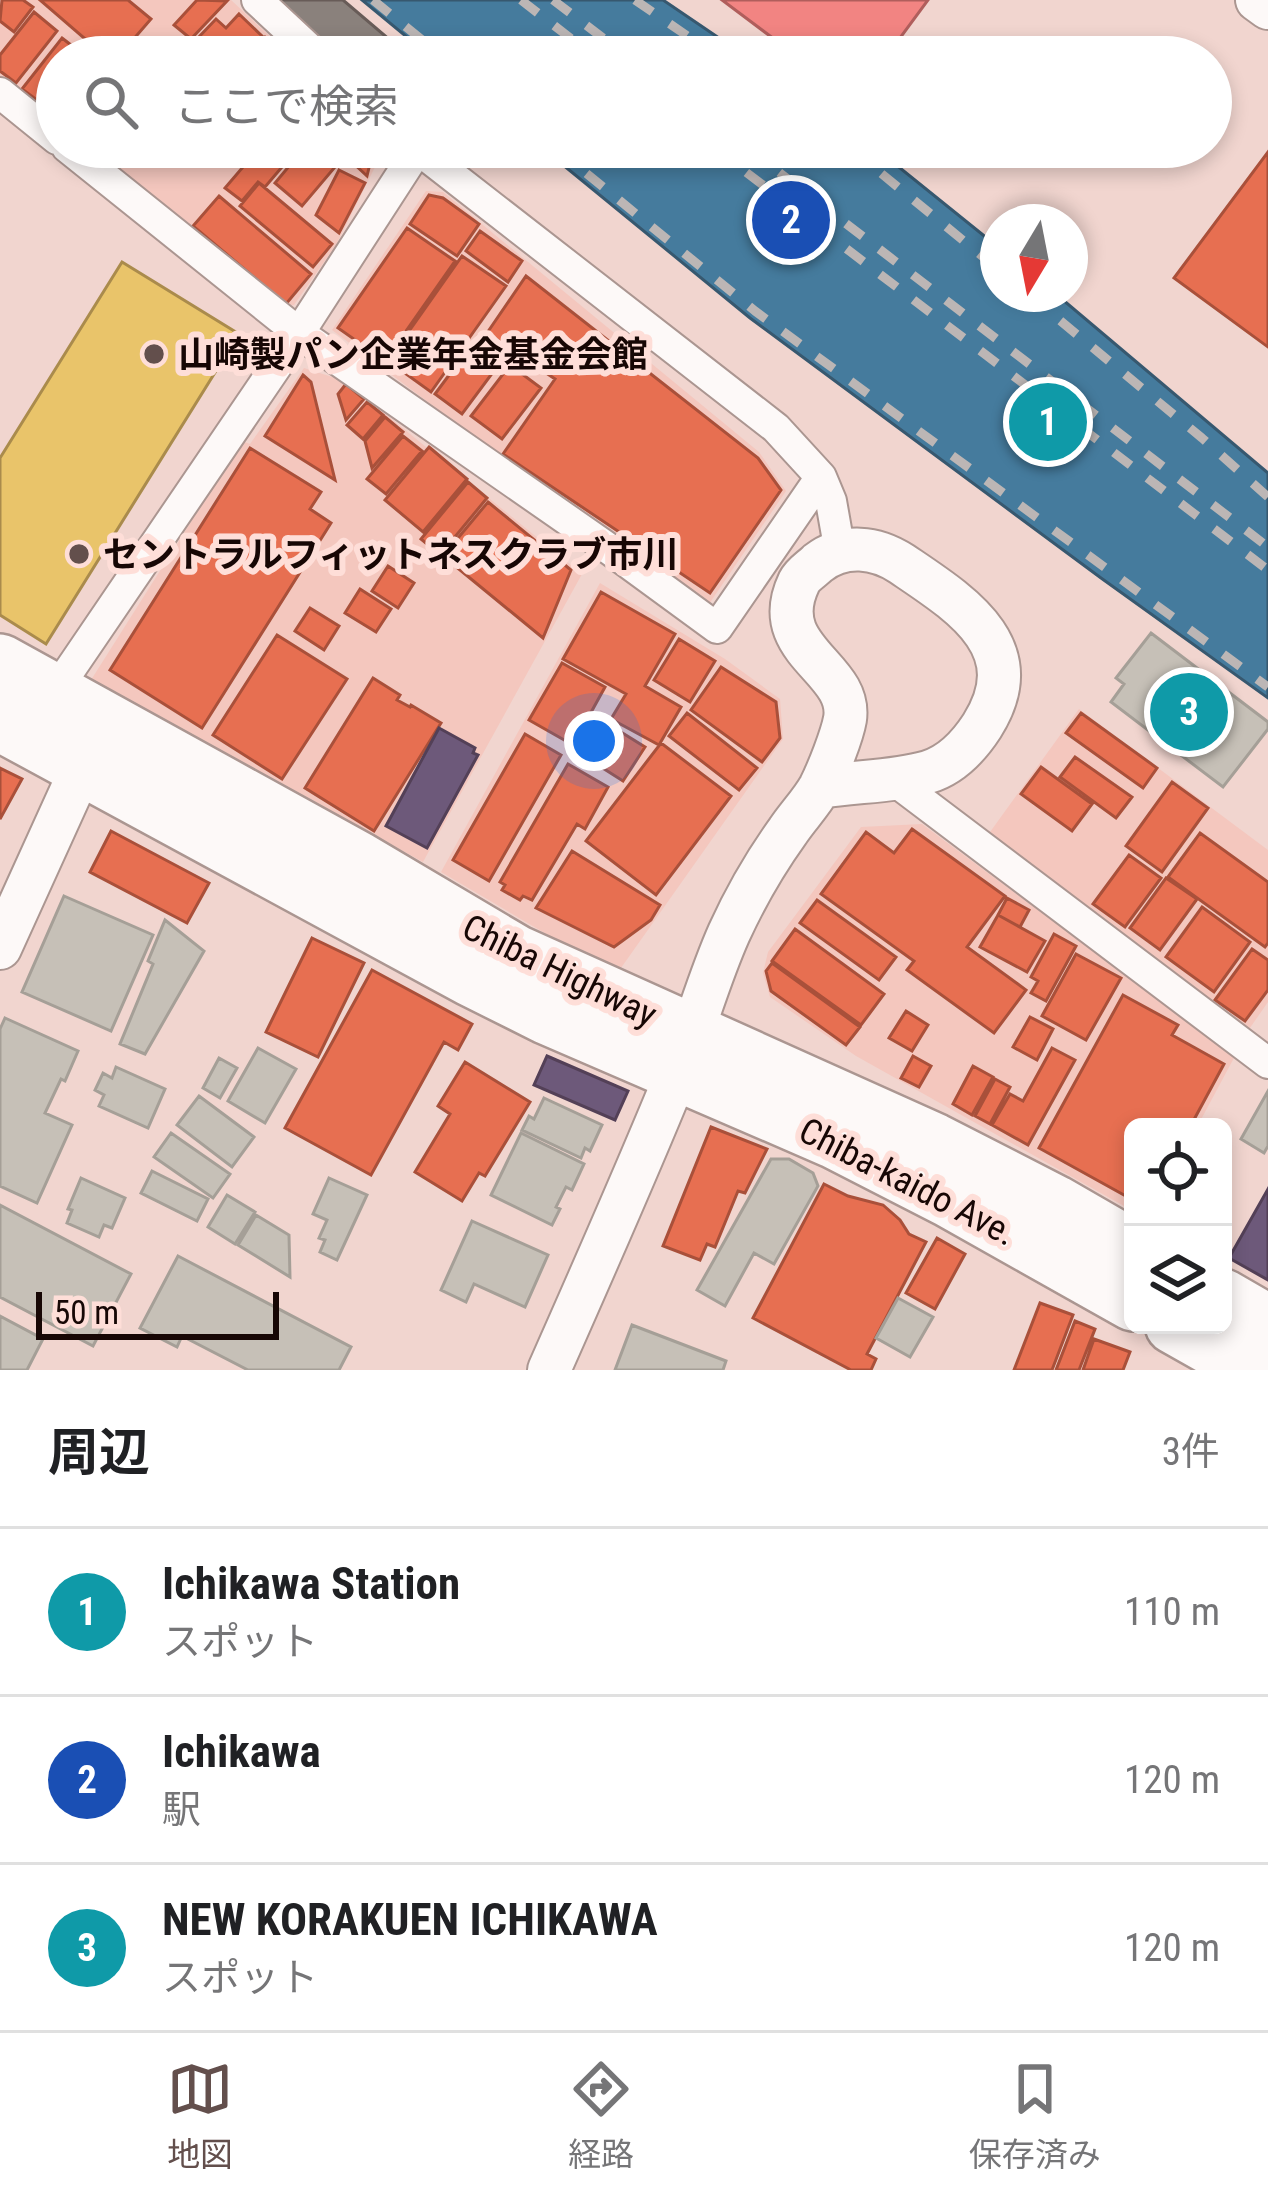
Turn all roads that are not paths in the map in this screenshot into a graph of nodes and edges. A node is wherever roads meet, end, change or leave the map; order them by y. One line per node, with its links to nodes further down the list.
1 (256, 0): 4 (street)
2 (1257, 0): 3 (street)
3 (1268, 8)
4 (295, 36)
5 (0, 93): 6 (street)
6 (36, 122)
7 (94, 168): 10 (street)
8 (404, 168): 10 (street)
9 (443, 168): 11 (street)
10 (299, 333): 11 (street); 14 (street)
11 (821, 477): 12 (street)
12 (840, 552): 17 (street); 18 (street)
13 (0, 663): 14 (highway, Chiba Highway)
14 (54, 693): 16 (highway, Chiba Highway)
15 (0, 722): 16 (highway, Chiba Highway)
16 (92, 744): 19 (street); 20 (highway, Chiba Highway)
17 (891, 778): 18 (street); 21 (street)
18 (820, 787): 20 (street)
19 (0, 948)
20 (685, 1052): 22 (highway, Chiba Highway); 23 (highway, Chiba-kaido Ave.); 24 (street)
21 (1268, 1063)
22 (1124, 1244)
23 (1124, 1297)
24 (550, 1370)

